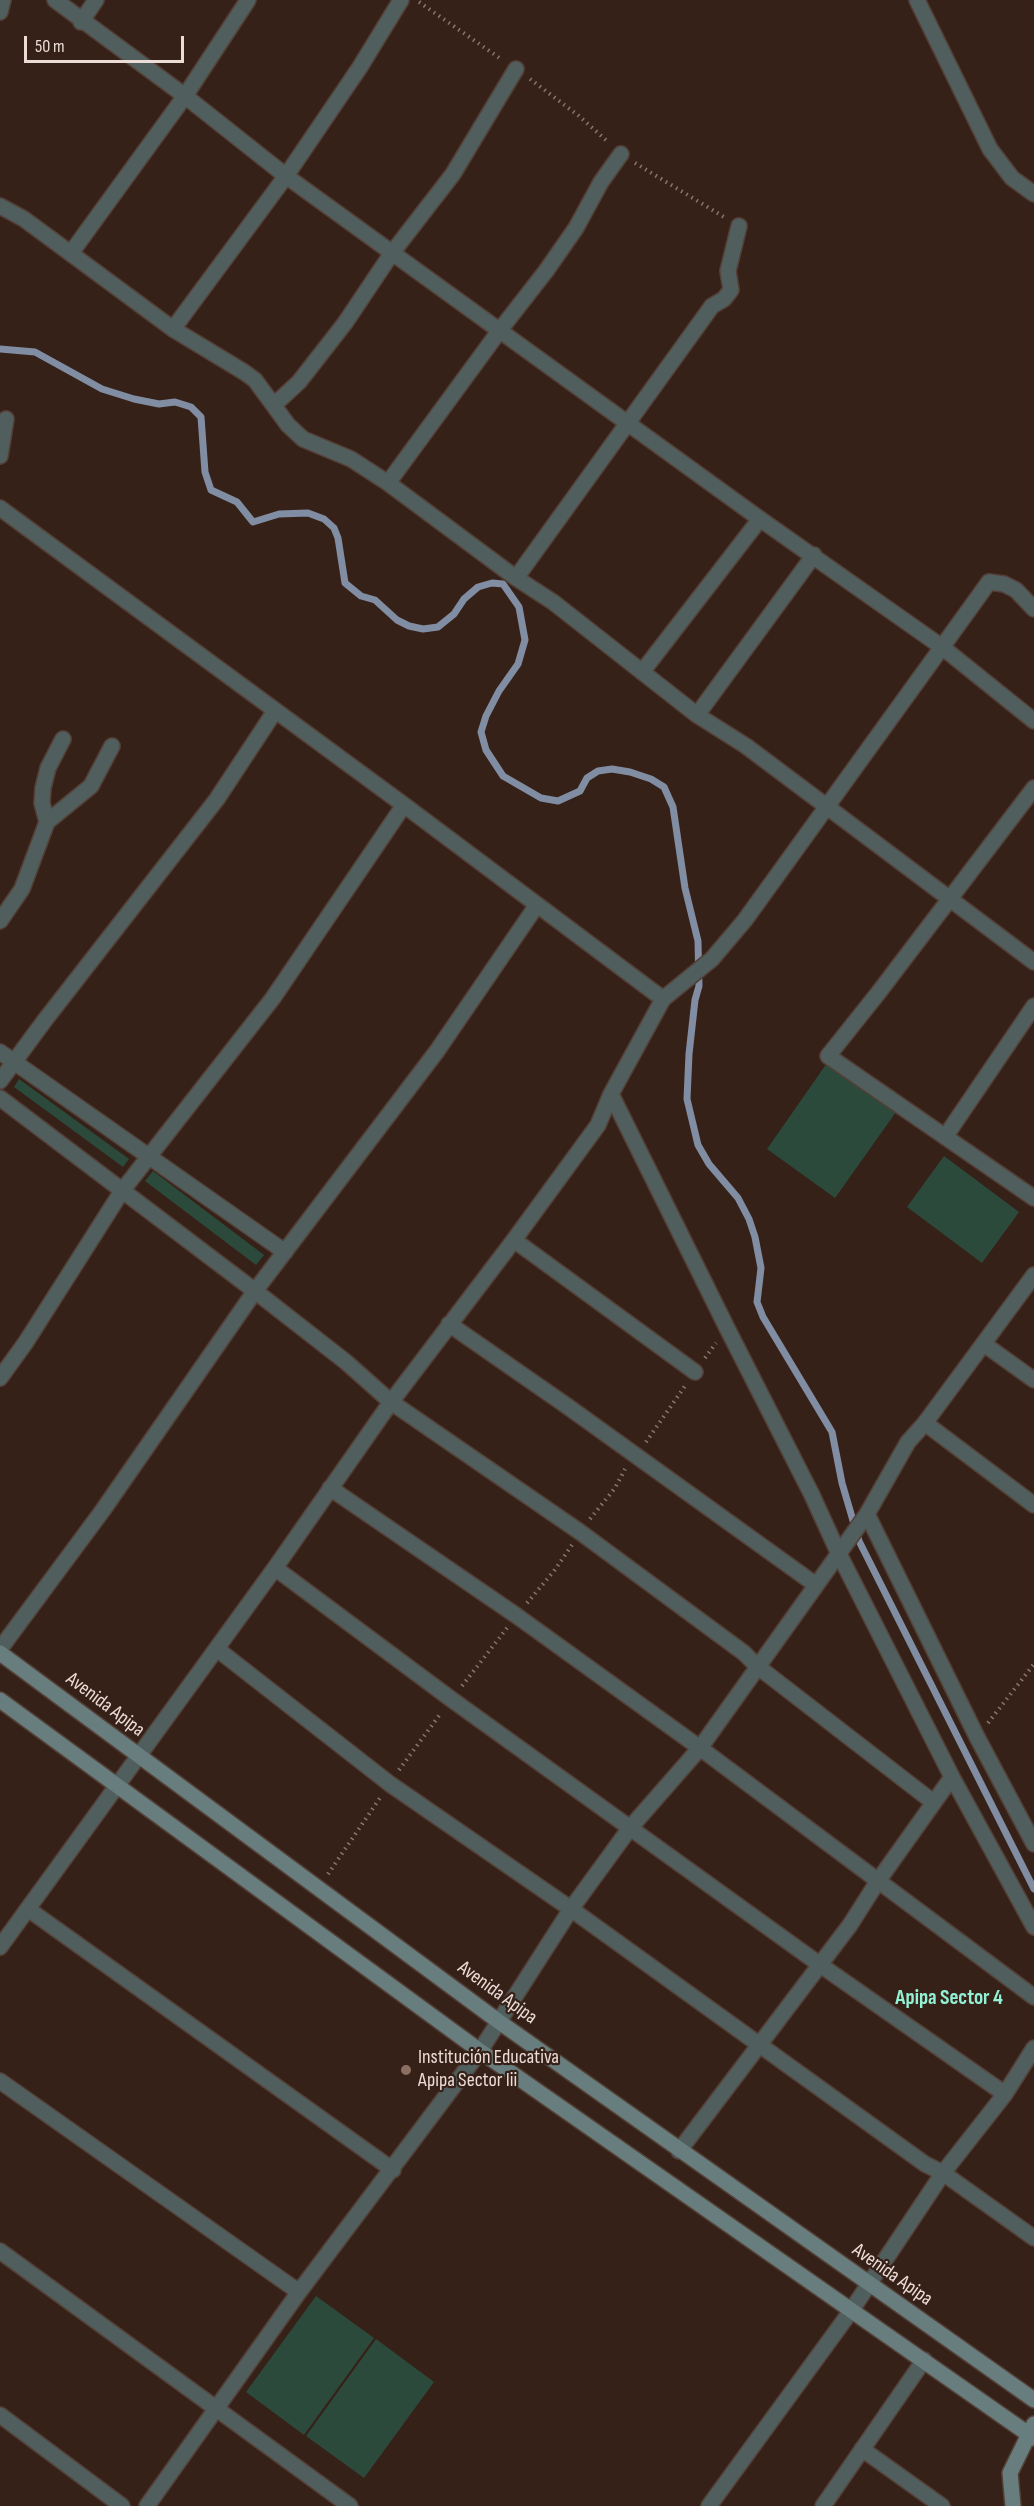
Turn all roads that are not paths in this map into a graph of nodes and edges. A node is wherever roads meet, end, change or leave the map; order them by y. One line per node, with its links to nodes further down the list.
1 (3, 0): 7 (street)
2 (55, 0): 8 (street)
3 (96, 0): 8 (street)
4 (248, 0): 10 (street)
5 (401, 0): 12 (street)
6 (916, 0): 13 (street)
7 (0, 12)
8 (81, 22): 10 (street)
9 (516, 69): 17 (street)
10 (185, 96): 12 (street); 16 (street)
11 (621, 154): 19 (street)
12 (286, 176): 17 (street); 18 (street)
13 (1034, 194)
14 (0, 206): 16 (street)
15 (739, 226): 22 (street)
16 (71, 253): 18 (street)
17 (392, 253): 19 (street); 20 (street)
18 (173, 329): 20 (street)
19 (500, 330): 22 (street); 24 (street)
20 (274, 405): 24 (street)
21 (6, 419): 23 (street)
22 (629, 423): 26 (street); 28 (street)
23 (0, 456)
24 (388, 483): 28 (street)
25 (0, 508): 32 (street)
26 (760, 519): 27 (street); 31 (street)
27 (814, 555): 30 (street); 33 (street)
28 (516, 578): 31 (street)
29 (1034, 609): 30 (street)
30 (942, 647): 34 (street); 39 (street)
31 (642, 672): 33 (street)
32 (275, 711): 38 (street); 48 (street)
33 (697, 715): 39 (street)
34 (1034, 721)
35 (63, 739): 40 (street)
36 (112, 746): 40 (street)
37 (1034, 788): 41 (street)
38 (404, 805): 42 (street); 53 (street)
39 (826, 806): 41 (street); 45 (street)
40 (47, 822): 43 (street)
41 (949, 898): 44 (street); 52 (street)
42 (537, 905): 45 (street); 57 (street)
43 (0, 921)
44 (1034, 962)
45 (663, 999): 50 (street)
46 (1034, 1006): 52 (street)
47 (0, 1052): 48 (street)
48 (14, 1062): 49 (street); 53 (street)
49 (0, 1081)
50 (611, 1094): 56 (street); 70 (street)
51 (0, 1098): 54 (street)
52 (945, 1137): 55 (street)
53 (149, 1155): 54 (street); 57 (street)
54 (122, 1191): 59 (street); 63 (street)
55 (1034, 1198)
56 (514, 1240): 60 (street); 62 (street)
57 (285, 1252): 59 (street)
58 (1034, 1275): 61 (street)
59 (255, 1291): 65 (street); 74 (street)
60 (449, 1324): 65 (street); 72 (street)
61 (984, 1344): 64 (street); 66 (street)
62 (695, 1372)
63 (0, 1378)
64 (1034, 1380)
65 (391, 1402): 67 (street); 76 (street)
66 (926, 1423): 68 (street); 69 (street)
67 (330, 1488): 71 (street); 78 (street)
68 (1034, 1505)
69 (867, 1514): 70 (street); 84 (street)
70 (838, 1552): 72 (street); 80 (street)
71 (275, 1568): 73 (street); 83 (street)
72 (816, 1585): 76 (street)
73 (217, 1648): 79 (street); 87 (street)
74 (0, 1649)
75 (0, 1653): 79 (street, Avenida Apipa)
76 (757, 1666): 78 (street); 82 (street)
77 (0, 1700): 81 (street)
78 (700, 1748): 83 (street); 85 (street)
79 (139, 1756): 81 (street); 92 (street, Avenida Apipa)
80 (952, 1777): 82 (street); 88 (street)
81 (117, 1787): 86 (street); 95 (street)
82 (933, 1802): 85 (street)
83 (630, 1828): 87 (street); 90 (street)
84 (1034, 1844)
85 (878, 1881): 90 (street); 91 (street)
86 (28, 1909): 89 (street); 99 (street)
87 (571, 1910): 92 (street); 93 (street)
88 (1034, 1927)
89 (0, 1947)
90 (819, 1964): 93 (street); 97 (street)
91 (1034, 1997)
92 (498, 2021): 95 (street); 98 (street, Avenida Apipa)
93 (758, 2045): 98 (street); 100 (street)
94 (1034, 2048): 97 (street)
95 (480, 2051): 99 (street); 105 (street)
96 (0, 2081): 104 (street)
97 (1005, 2094): 100 (street)
98 (679, 2151): 103 (street, Avenida Apipa)
99 (393, 2170): 104 (street)
100 (943, 2173): 101 (street); 103 (street)
101 (1034, 2238)
102 (0, 2251): 108 (street)
103 (867, 2284): 105 (street); 107 (street, Avenida Apipa)
104 (299, 2292): 108 (street)
105 (851, 2311): 106 (street); 115 (street)
106 (924, 2360): 110 (street); 111 (street)
107 (1034, 2400)
108 (217, 2410): 113 (street); 114 (street)
109 (0, 2415): 112 (street)
110 (1032, 2432): 118 (street)
111 (862, 2449): 116 (street); 117 (street)
112 (122, 2506)
113 (147, 2506)
114 (350, 2506)
115 (709, 2506)
116 (823, 2506)
117 (942, 2506)
118 (1013, 2506)

